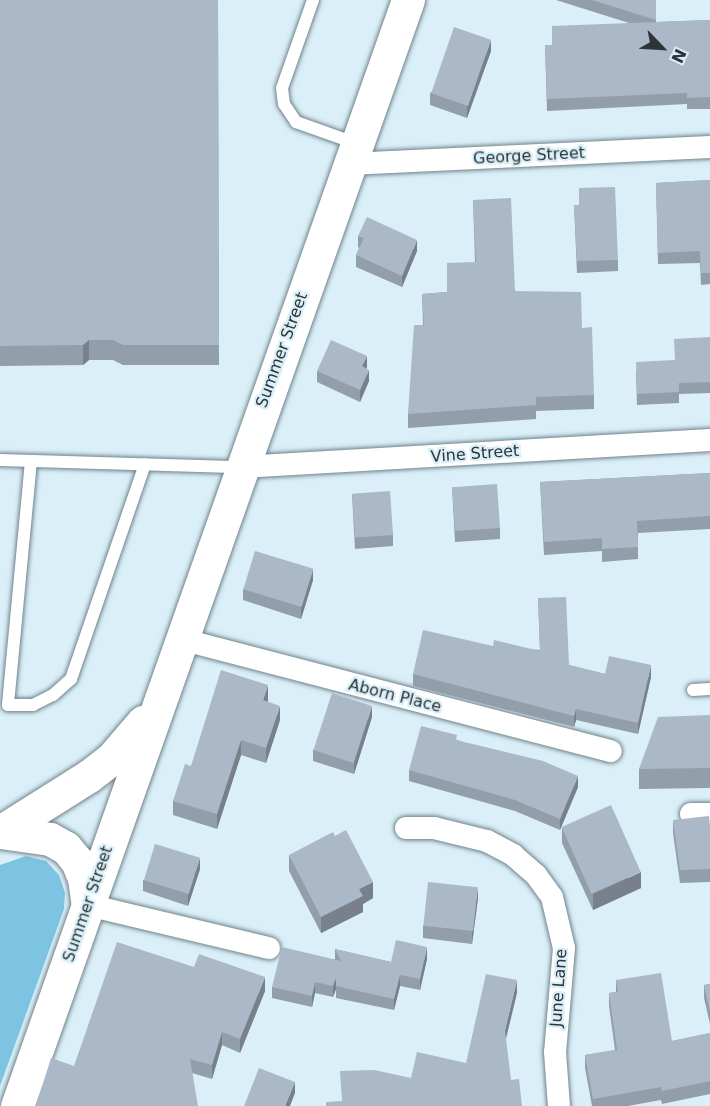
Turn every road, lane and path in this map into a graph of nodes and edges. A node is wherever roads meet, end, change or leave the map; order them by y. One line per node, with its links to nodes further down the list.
1 (313, 0): 4 (lane)
2 (408, 0): 4 (main road, Summer Street)
3 (710, 147): 4 (street, George Street)
4 (353, 154): 9 (main road, Summer Street)
5 (710, 440): 9 (street, Vine Street)
6 (0, 460): 7 (lane)
7 (31, 461): 8 (lane); 8 (lane)
8 (145, 464): 9 (lane)
9 (241, 467): 10 (main road, Summer Street)
10 (180, 639): 13 (main road, Summer Street); 14 (street, Aborn Place)
11 (710, 689): 12 (lane)
12 (693, 690)
13 (158, 701): 16 (main road, Summer Street); 17 (main road, Summer Street)
14 (611, 751)
15 (406, 828): 20 (street, June Lane)
16 (0, 832): 17 (main road)
17 (88, 905): 18 (street); 19 (main road, Summer Street)
18 (270, 948)
19 (16, 1106)
20 (560, 1106)

